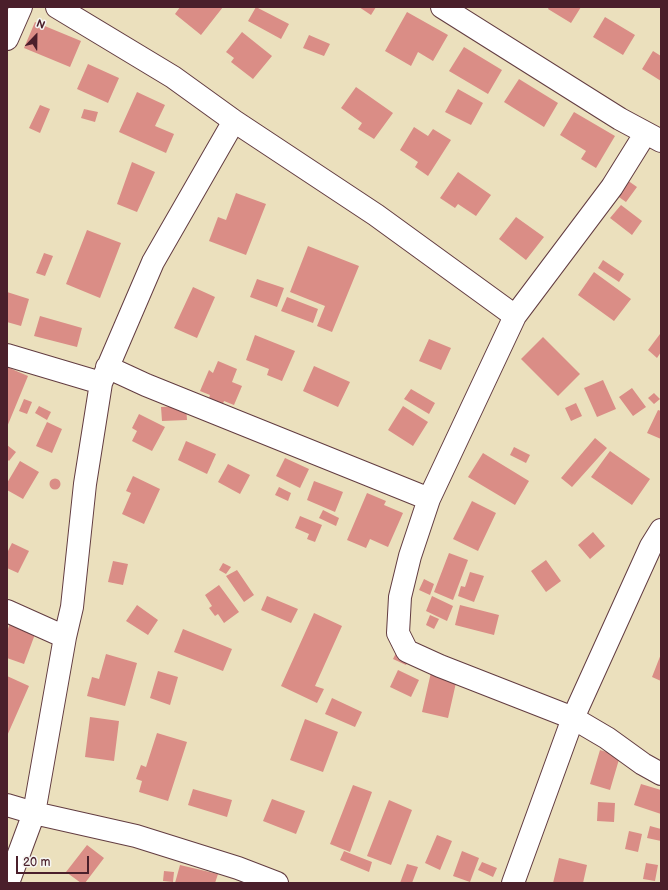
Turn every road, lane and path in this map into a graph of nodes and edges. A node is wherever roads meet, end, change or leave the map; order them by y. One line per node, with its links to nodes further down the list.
1 (21, 7): 4 (street)
2 (57, 7): 5 (street)
3 (442, 7): 6 (street)
4 (7, 39)
5 (234, 121): 7 (street); 9 (street)
6 (653, 137): 7 (street)
7 (515, 316): 10 (street)
8 (7, 355): 9 (street)
9 (104, 375): 10 (street); 13 (street)
10 (429, 499): 14 (street)
11 (661, 530): 14 (street)
12 (7, 611): 13 (street)
13 (65, 637): 17 (street)
14 (573, 718): 15 (street); 21 (street)
15 (661, 774)
16 (7, 804): 17 (street)
17 (34, 813): 18 (street); 19 (street)
18 (235, 875): 20 (street)
19 (8, 883)
20 (277, 883)
21 (513, 883)

